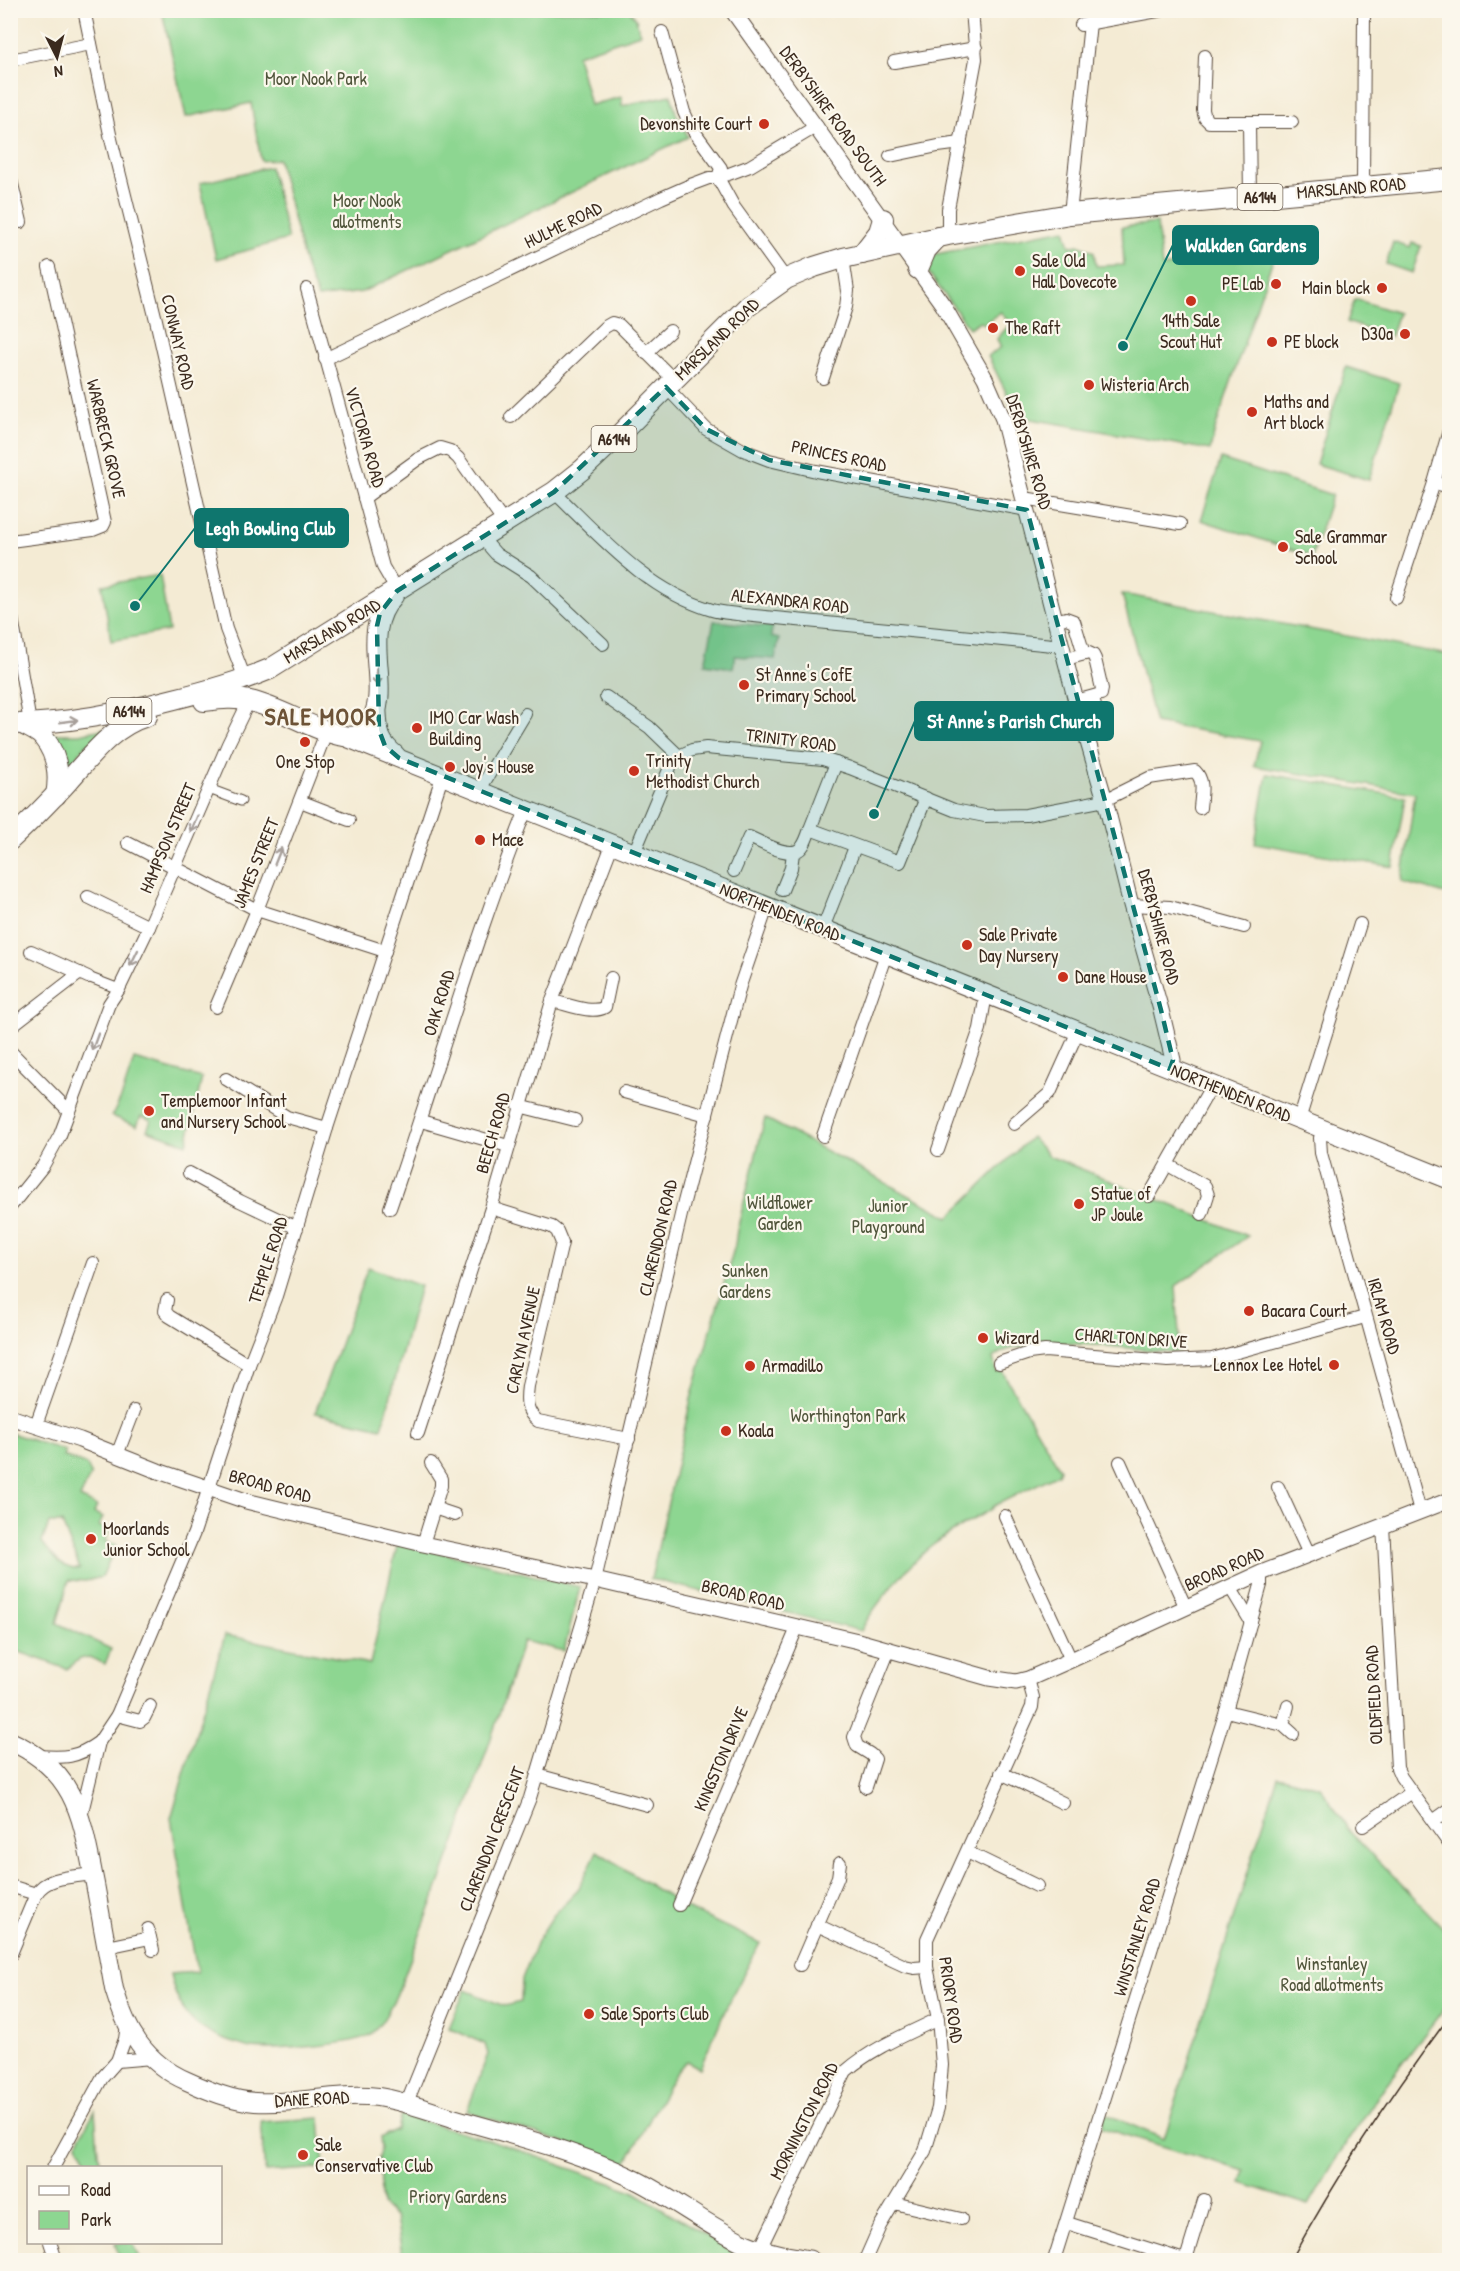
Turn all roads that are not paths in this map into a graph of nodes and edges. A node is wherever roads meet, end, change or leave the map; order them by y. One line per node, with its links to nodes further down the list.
1 (84, 10): 8 (street, CONWAY ROAD)
2 (732, 10): 15 (street, DERBYSHIRE ROAD SOUTH)
3 (972, 10): 9 (street)
4 (1162, 10): 6 (street)
5 (1364, 10): 21 (street)
6 (1140, 12): 23 (street)
7 (662, 32): 19 (street)
8 (91, 44): 11 (street); 58 (street, CONWAY ROAD)
9 (976, 48): 12 (street); 16 (street)
10 (1205, 56): 13 (street)
11 (10, 60)
12 (894, 62)
13 (1249, 122): 14 (street); 22 (street)
14 (1292, 122)
15 (817, 126): 19 (street, HULME ROAD); 24 (street, DERBYSHIRE ROAD SOUTH)
16 (961, 143): 17 (street); 26 (street)
17 (890, 156)
18 (10, 176): 25 (street)
19 (718, 178): 31 (street); 35 (street, HULME ROAD)
20 (1449, 179): 21 (main road, MARSLAND ROAD / A6144)
21 (1363, 188): 22 (main road, MARSLAND ROAD / A6144)
22 (1250, 198): 23 (main road, MARSLAND ROAD / A6144)
23 (1070, 214): 26 (main road, MARSLAND ROAD / A6144)
24 (883, 219): 27 (street, DERBYSHIRE ROAD SOUTH); 28 (main road)
25 (21, 222)
26 (943, 236): 27 (main road, MARSLAND ROAD / A6144); 30 (main road)
27 (901, 245): 28 (main road, MARSLAND ROAD / A6144); 30 (street, DERBYSHIRE ROAD)
28 (853, 256): 31 (main road, MARSLAND ROAD / A6144); 36 (street)
29 (49, 267): 48 (street, WARBRECK GROVE)
30 (918, 269): 44 (street, DERBYSHIRE ROAD)
31 (786, 279): 37 (main road, MARSLAND ROAD / A6144)
32 (307, 289): 35 (street, VICTORIA ROAD)
33 (670, 330): 34 (street)
34 (646, 353): 37 (street, PRINCES ROAD); 38 (street, PRINCES ROAD)
35 (325, 358): 43 (street, VICTORIA ROAD)
36 (823, 378)
37 (670, 384): 42 (main road, MARSLAND ROAD / A6144); 44 (street, PRINCES ROAD)
38 (511, 417)
39 (1449, 427): 40 (street)
40 (1434, 483): 41 (street); 50 (street)
41 (1449, 487)
42 (554, 492): 45 (main road, MARSLAND ROAD / A6144); 56 (street, ALEXANDRA ROAD)
43 (364, 498): 45 (street); 49 (street, VICTORIA ROAD)
44 (1025, 504): 46 (street, PRINCES ROAD); 52 (street, DERBYSHIRE ROAD)
45 (505, 524): 47 (main road, MARSLAND ROAD / A6144)
46 (1180, 524)
47 (482, 538): 49 (main road, MARSLAND ROAD / A6144); 54 (street)
48 (10, 541)
49 (397, 591): 53 (main road, MARSLAND ROAD / A6144); 55 (main road, A6144)
50 (1396, 598)
51 (10, 606): 65 (street)
52 (1057, 620): 56 (street, DERBYSHIRE ROAD); 57 (street, DERBYSHIRE ROAD)
53 (328, 633): 55 (main road, A6144); 58 (main road, MARSLAND ROAD / A6144)
54 (603, 644)
55 (375, 648): 63 (main road, A6144, one-way to 63)
56 (1064, 652): 57 (street); 62 (street, DERBYSHIRE ROAD)
57 (1084, 654): 60 (street, DERBYSHIRE ROAD)
58 (245, 679): 65 (main road, A6144, one-way to 58)
59 (606, 696): 68 (street)
60 (1093, 698): 62 (street); 66 (street, DERBYSHIRE ROAD)
61 (249, 701): 67 (main road, NORTHENDEN ROAD / A6144); 72 (street, HAMPSON STREET); 74 (main road, NORTHENDEN ROAD / A6144)
62 (1076, 701): 66 (street, DERBYSHIRE ROAD)
63 (377, 706): 67 (main road, A6144); 69 (main road)
64 (525, 714): 73 (street)
65 (21, 724): 74 (main road)
66 (1095, 726): 76 (street, DERBYSHIRE ROAD)
67 (336, 733): 69 (main road, NORTHENDEN ROAD); 78 (street, JAMES STREET)
68 (679, 756): 70 (street, TRINITY ROAD); 87 (street)
69 (399, 758): 71 (main road, NORTHENDEN ROAD)
70 (836, 763): 75 (street, TRINITY ROAD); 82 (street)
71 (442, 777): 73 (main road, NORTHENDEN ROAD); 101 (street, TEMPLE ROAD)
72 (211, 784): 77 (street); 89 (street, HAMPSON STREET, one-way to 89)
73 (479, 791): 80 (main road, NORTHENDEN ROAD)
74 (56, 795): 83 (main road, A6144)
75 (926, 798): 76 (street, TRINITY ROAD); 86 (street)
76 (1106, 800): 79 (street, TRINITY ROAD); 93 (street, DERBYSHIRE ROAD)
77 (241, 801)
78 (300, 801): 81 (street); 95 (street, JAMES STREET, one-way to 78)
79 (1200, 807)
80 (526, 810): 85 (main road, NORTHENDEN ROAD); 121 (street, OAK ROAD)
81 (349, 820)
82 (810, 829): 86 (street); 88 (street)
83 (10, 840)
84 (128, 843): 89 (street)
85 (612, 845): 87 (main road, NORTHENDEN ROAD); 107 (street, BEECH ROAD)
86 (855, 847): 99 (street)
87 (634, 853): 94 (main road, NORTHENDEN ROAD)
88 (793, 853): 90 (street); 91 (street)
89 (176, 868): 95 (street); 97 (street, HAMPSON STREET)
90 (734, 871)
91 (782, 890)
92 (88, 897): 97 (street)
93 (1131, 905): 98 (street); 112 (street, DERBYSHIRE ROAD)
94 (767, 907): 99 (main road, NORTHENDEN ROAD); 118 (street, CLARENDON ROAD)
95 (257, 910): 101 (street); 108 (street, JAMES STREET)
96 (1360, 924): 119 (street)
97 (149, 927): 105 (street, HAMPSON STREET, one-way to 105)
98 (1245, 927)
99 (823, 928): 102 (main road, NORTHENDEN ROAD)
100 (31, 951): 103 (street)
101 (385, 951): 123 (street, TEMPLE ROAD)
102 (886, 954): 106 (main road, NORTHENDEN ROAD); 125 (street)
103 (84, 975): 105 (street); 109 (street)
104 (611, 978): 107 (street)
105 (119, 989): 117 (street, HAMPSON STREET, one-way to 117)
106 (986, 994): 110 (main road, NORTHENDEN ROAD); 127 (street)
107 (552, 1000): 116 (street, BEECH ROAD)
108 (216, 1007)
109 (10, 1027)
110 (1078, 1031): 112 (main road, NORTHENDEN ROAD); 122 (street)
111 (10, 1052): 117 (street)
112 (1170, 1069): 114 (main road, NORTHENDEN ROAD)
113 (226, 1079): 123 (street)
114 (1212, 1085): 119 (main road, NORTHENDEN ROAD); 128 (street)
115 (624, 1092): 118 (street)
116 (519, 1106): 120 (street); 126 (street, BEECH ROAD)
117 (69, 1112): 132 (street, HAMPSON STREET)
118 (707, 1115): 146 (street, CLARENDON ROAD)
119 (1299, 1119): 124 (main road, NORTHENDEN ROAD)
120 (575, 1120)
121 (420, 1121): 126 (street); 133 (street, OAK ROAD)
122 (1014, 1124)
123 (327, 1128): 136 (street, TEMPLE ROAD)
124 (1324, 1130): 130 (main road, NORTHENDEN ROAD); 139 (street, IRLAM ROAD)
125 (823, 1136)
126 (508, 1146): 134 (street, BEECH ROAD)
127 (938, 1150)
128 (1168, 1165): 131 (street); 135 (street)
129 (189, 1173): 136 (street)
130 (1449, 1180)
131 (1149, 1196)
132 (10, 1207)
133 (390, 1208)
134 (491, 1208): 145 (street, BEECH ROAD); 146 (street, CARLYN AVENUE)
135 (1202, 1214)
136 (297, 1228): 141 (street, TEMPLE ROAD)
137 (93, 1263): 144 (street)
138 (167, 1300): 141 (street)
139 (1365, 1317): 140 (street, CHARLTON DRIVE); 154 (street, IRLAM ROAD)
140 (999, 1363)
141 (249, 1365): 151 (street, TEMPLE ROAD)
142 (134, 1411): 147 (street)
143 (10, 1417): 144 (street, BROAD ROAD)
144 (36, 1425): 147 (street, BROAD ROAD)
145 (418, 1433)
146 (629, 1439): 161 (street, CLARENDON ROAD)
147 (117, 1455): 151 (street, BROAD ROAD)
148 (431, 1462): 153 (street)
149 (1120, 1462): 163 (street)
150 (1278, 1487): 159 (street)
151 (208, 1490): 158 (street, BROAD ROAD); 172 (street, TEMPLE ROAD)
152 (1449, 1500): 154 (street, BROAD ROAD)
153 (434, 1508): 155 (street); 158 (street)
154 (1420, 1511): 157 (street, BROAD ROAD)
155 (455, 1515)
156 (1005, 1516): 167 (street)
157 (1383, 1526): 159 (street, BROAD ROAD); 181 (street, OLDFIELD ROAD)
158 (423, 1544): 161 (street, BROAD ROAD)
159 (1309, 1554): 160 (street, BROAD ROAD)
160 (1261, 1573): 162 (street, BROAD ROAD); 164 (street, WINSTANLEY ROAD)
161 (595, 1580): 165 (street, BROAD ROAD); 179 (street, CLARENDON CRESCENT)
162 (1230, 1587): 163 (street, BROAD ROAD); 164 (street)
163 (1186, 1608): 167 (street, BROAD ROAD)
164 (1251, 1622): 171 (street, WINSTANLEY ROAD)
165 (797, 1628): 166 (street, BROAD ROAD); 195 (street, KINGSTON DRIVE)
166 (889, 1650): 168 (street, BROAD ROAD); 180 (street)
167 (1071, 1660): 168 (street, BROAD ROAD)
168 (1028, 1679): 178 (street, PRIORY ROAD)
169 (150, 1706): 172 (street)
170 (1288, 1706): 173 (street)
171 (1226, 1711): 173 (street); 211 (street, WINSTANLEY ROAD)
172 (117, 1715): 176 (street, TEMPLE ROAD)
173 (1282, 1725): 174 (street)
174 (1293, 1734)
175 (10, 1742): 177 (main road, DANE ROAD)
176 (99, 1742): 177 (street, TEMPLE ROAD); 185 (street, TEMPLE ROAD)
177 (38, 1756): 185 (main road, DANE ROAD)
178 (1001, 1773): 182 (street); 189 (street, PRIORY ROAD)
179 (537, 1774): 183 (street); 206 (street, CLARENDON CRESCENT)
180 (866, 1787)
181 (1412, 1792): 186 (street, OLDFIELD ROAD); 187 (street)
182 (1063, 1803)
183 (647, 1805)
184 (1449, 1809): 186 (street)
185 (81, 1816): 191 (main road, DANE ROAD)
186 (1433, 1821): 188 (street, OLDFIELD ROAD)
187 (1363, 1826)
188 (1449, 1845)
189 (966, 1852): 193 (street); 201 (street, PRIORY ROAD)
190 (840, 1863): 196 (street)
191 (93, 1874): 194 (street); 198 (main road, DANE ROAD)
192 (10, 1886): 194 (street)
193 (1037, 1886)
194 (36, 1894): 199 (street)
195 (678, 1905)
196 (817, 1925): 200 (street); 201 (street)
197 (151, 1939): 198 (street)
198 (107, 1947): 203 (main road, DANE ROAD)
199 (10, 1956)
200 (800, 1965)
201 (927, 1967): 202 (street, PRIORY ROAD)
202 (938, 2019): 209 (street, PRIORY ROAD); 213 (street, MORNINGTON ROAD)
203 (126, 2025): 204 (main road, DANE ROAD); 205 (street)
204 (152, 2058): 205 (street); 206 (main road, DANE ROAD)
205 (117, 2061): 207 (street)
206 (406, 2105): 213 (main road, DANE ROAD)
207 (54, 2166)
208 (1204, 2200): 211 (street)
209 (894, 2203): 210 (street); 216 (street, PRIORY ROAD)
210 (961, 2219)
211 (1067, 2223): 217 (street, WINSTANLEY ROAD)
212 (51, 2244): 214 (street)
213 (760, 2249): 215 (main road, DANE ROAD)
214 (56, 2260)
215 (811, 2260)
216 (865, 2260)
217 (1054, 2260)

